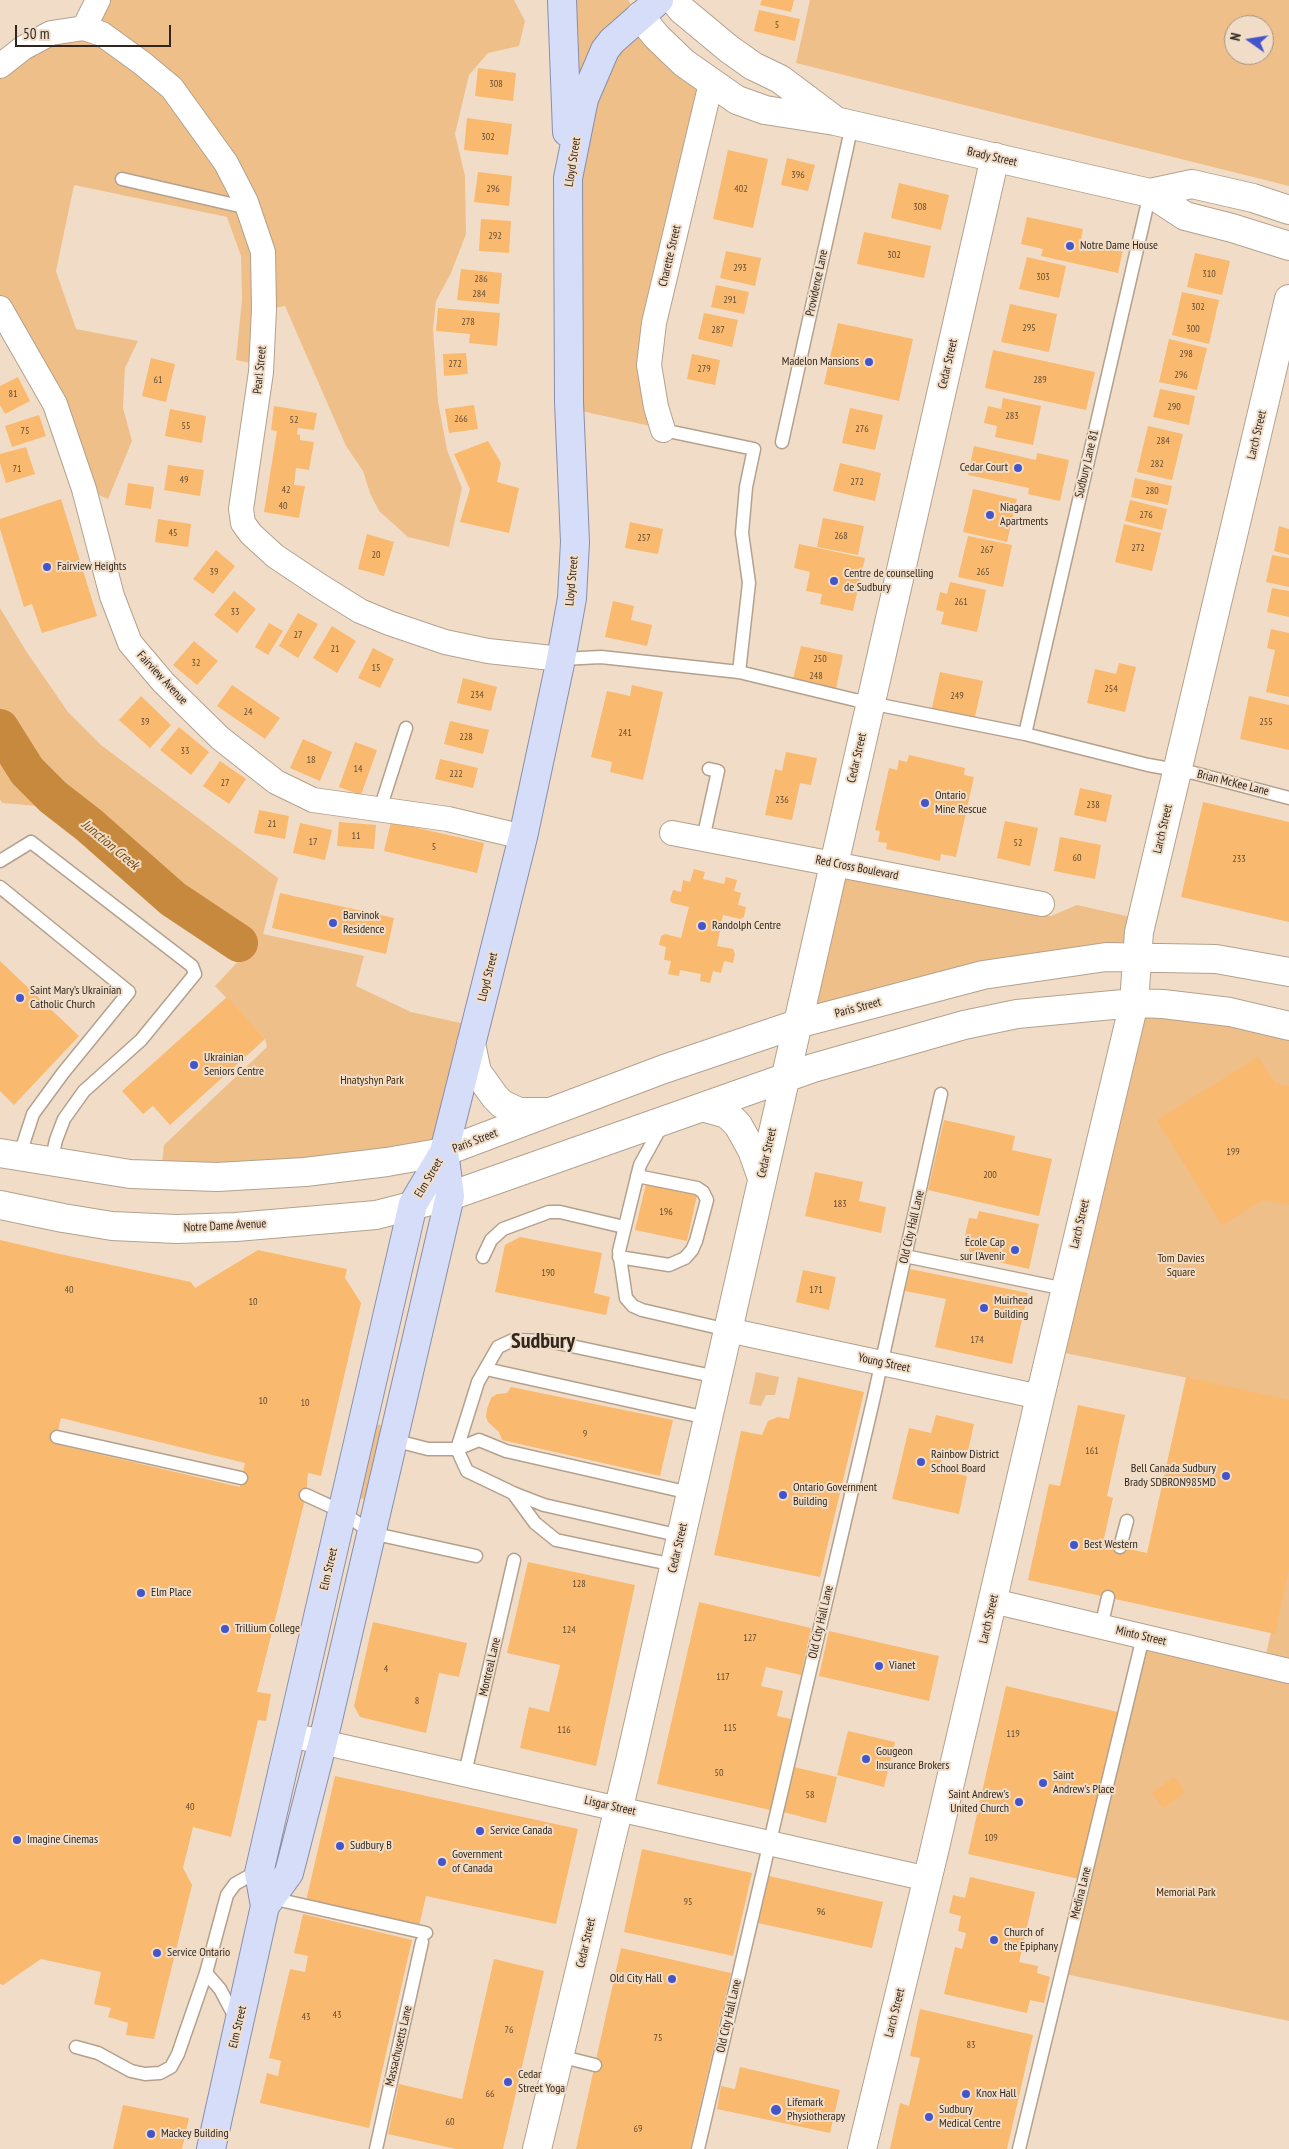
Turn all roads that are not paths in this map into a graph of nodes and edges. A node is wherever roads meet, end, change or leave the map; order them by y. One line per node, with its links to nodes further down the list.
1 (98, 0): 5 (street)
2 (562, 0): 10 (main road)
3 (674, 0): 8 (street, Brady Street)
4 (643, 5): 7 (street, Brady Street); 10 (main road, Lloyd Street)
5 (84, 28): 6 (street); 13 (street, Pearl Street)
6 (0, 66)
7 (711, 83): 8 (street, Brady Street); 19 (street, Charette Street)
8 (843, 123): 9 (street, Brady Street); 20 (lane, Providence Lane)
9 (995, 157): 12 (street, Brady Street); 23 (street, Cedar Street)
10 (568, 178): 21 (main road, Lloyd Street)
11 (122, 179): 13 (lane)
12 (1150, 193): 14 (street, Brady Street); 15 (street, Brady Street); 25 (lane, Sudbury Lane 81)
13 (248, 208): 21 (street, Pearl Street)
14 (1289, 210)
15 (1289, 246)
16 (1289, 299): 18 (street, Larch Street)
17 (0, 308): 29 (street, Fairview Avenue)
18 (1285, 326): 27 (street, Larch Street)
19 (663, 430): 22 (lane)
20 (782, 442)
21 (561, 659): 22 (lane, Brian McKee Lane); 31 (main road, Lloyd Street)
22 (739, 672): 23 (lane, Brian McKee Lane)
23 (870, 702): 25 (lane, Brian McKee Lane); 34 (street, Cedar Street)
24 (406, 728): 29 (lane)
25 (1025, 734): 27 (lane, Brian McKee Lane)
26 (709, 769): 32 (lane)
27 (1176, 770): 28 (lane, Brian McKee Lane); 37 (street, Larch Street)
28 (1289, 798)
29 (380, 809): 31 (street, Fairview Avenue)
30 (672, 833): 32 (street, Red Cross Boulevard)
31 (523, 836): 42 (main road, Lloyd Street)
32 (703, 839): 34 (street, Red Cross Boulevard)
33 (0, 861): 50 (lane)
34 (834, 864): 36 (street, Red Cross Boulevard); 40 (street, Cedar Street)
35 (0, 887): 49 (lane)
36 (1042, 904)
37 (1138, 958): 38 (street, Paris Street); 39 (street, Larch Street); 40 (street, Paris Street)
38 (1289, 972)
39 (1134, 1003): 41 (street); 43 (street); 60 (street, Larch Street)
40 (797, 1024): 43 (street, Cedar Street); 46 (street, Paris Street)
41 (1289, 1026)
42 (471, 1044): 46 (street); 48 (main road, Lloyd Street)
43 (784, 1078): 45 (street); 52 (street, Cedar Street)
44 (942, 1094): 57 (lane, Old City Hall Lane)
45 (702, 1107): 47 (street); 52 (street)
46 (550, 1112): 48 (street, Paris Street)
47 (666, 1120): 51 (lane); 53 (street)
48 (444, 1152): 50 (street); 53 (main road, Elm Street); 54 (main road, Elm Street)
49 (10, 1155): 50 (street)
50 (52, 1162)
51 (637, 1176): 56 (lane); 59 (lane)
52 (762, 1178): 61 (street, Cedar Street)
53 (450, 1196): 54 (street, Notre Dame Avenue); 68 (main road, Elm Street)
54 (413, 1204): 55 (street, Notre Dame Avenue); 74 (main road, Elm Street)
55 (0, 1205)
56 (624, 1227): 58 (lane); 59 (lane)
57 (905, 1256): 60 (lane); 62 (lane, Old City Hall Lane)
58 (483, 1257)
59 (619, 1257): 61 (lane)
60 (1065, 1289): 65 (street, Larch Street)
61 (728, 1330): 62 (street, Young Street); 64 (street, Cedar Street)
62 (881, 1362): 65 (street, Young Street); 91 (lane, Old City Hall Lane)
63 (486, 1370): 64 (lane); 66 (lane); 69 (lane)
64 (717, 1376): 66 (street, Cedar Street)
65 (1040, 1397): 83 (street, Larch Street)
66 (708, 1418): 72 (street, Cedar Street)
67 (57, 1437): 70 (lane)
68 (393, 1440): 69 (lane); 76 (main road, Elm Street)
69 (457, 1450): 71 (lane); 72 (lane)
70 (241, 1478)
71 (513, 1493): 77 (lane); 81 (lane)
72 (690, 1493): 77 (street, Cedar Street)
73 (306, 1495): 74 (lane)
74 (342, 1512): 76 (lane); 87 (main road, Elm Street)
75 (1127, 1521): 78 (lane)
76 (371, 1533): 79 (lane); 88 (main road, Elm Street)
77 (681, 1536): 81 (street, Cedar Street)
78 (1120, 1547)
79 (476, 1556)
80 (514, 1560): 89 (lane, Montreal Lane)
81 (674, 1565): 90 (street, Cedar Street)
82 (1108, 1597): 84 (lane)
83 (993, 1601): 84 (street, Minto Street); 93 (street, Larch Street)
84 (1101, 1627): 85 (street, Minto Street)
85 (1143, 1637): 86 (street, Minto Street); 105 (lane, Medina Lane)
86 (1289, 1670)
87 (291, 1735): 88 (street, Lisgar Street); 92 (main road, Elm Street)
88 (323, 1741): 89 (street, Lisgar Street); 94 (main road, Elm Street)
89 (465, 1773): 90 (street, Lisgar Street)
90 (618, 1808): 91 (street, Lisgar Street); 98 (street, Cedar Street)
91 (770, 1843): 93 (street, Lisgar Street); 103 (lane, Old City Hall Lane)
92 (260, 1873): 94 (main road, Elm Street); 95 (lane)
93 (928, 1879): 104 (street, Larch Street)
94 (268, 1902): 96 (main road, Elm Street); 101 (lane, Massachusetts Lane)
95 (206, 1973): 96 (lane); 97 (lane)
96 (238, 2025): 100 (main road, Elm Street)
97 (76, 2047)
98 (559, 2056): 99 (lane); 102 (street, Cedar Street)
99 (595, 2065)
100 (211, 2149)
101 (376, 2149)
102 (537, 2149)
103 (698, 2149)
104 (862, 2149)
105 (1019, 2149)

